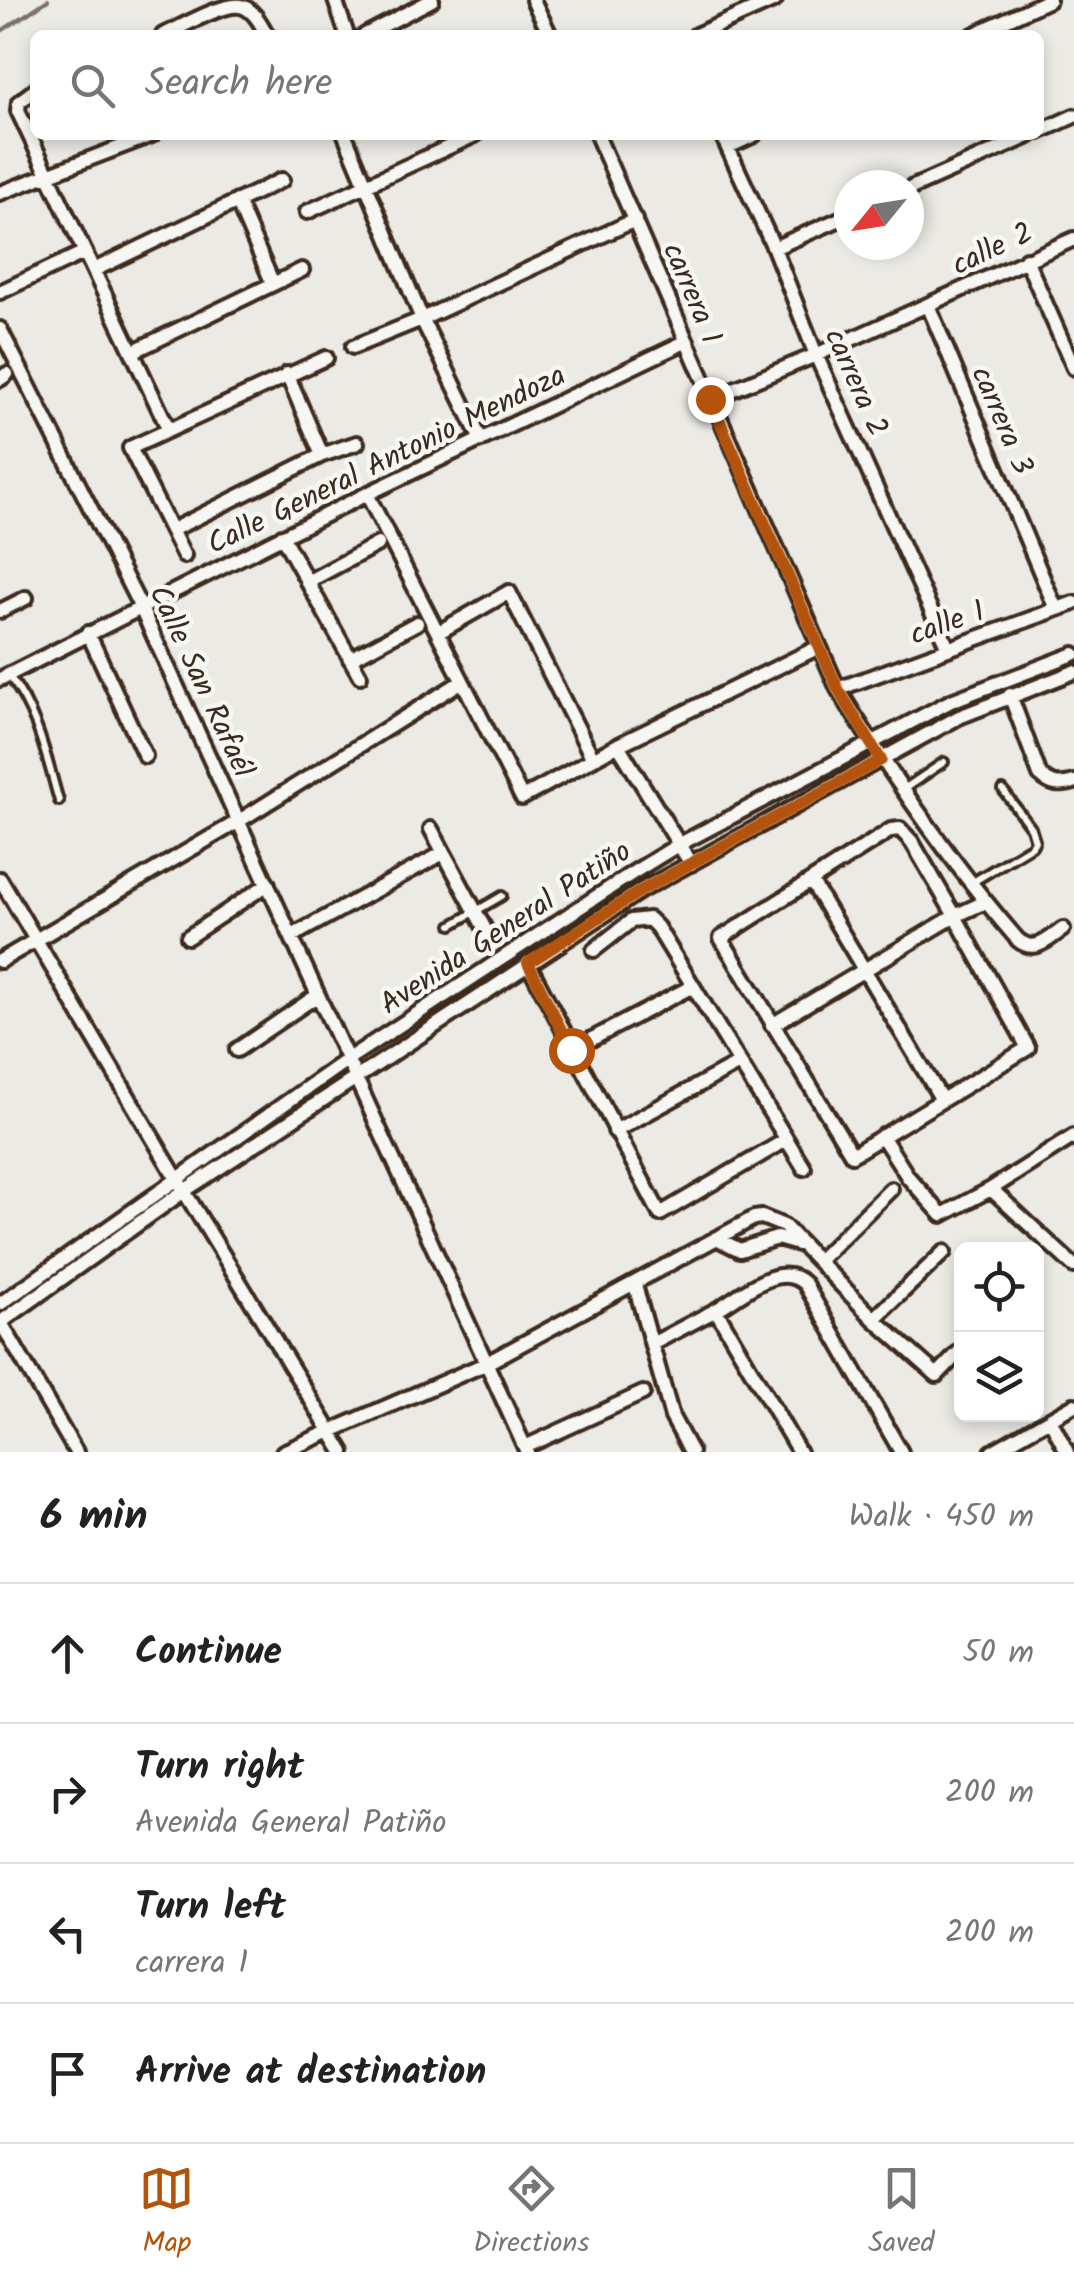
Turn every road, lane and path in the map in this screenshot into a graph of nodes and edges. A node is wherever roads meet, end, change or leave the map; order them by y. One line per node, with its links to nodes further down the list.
1 (336, 0): 8 (street)
2 (432, 0): 9 (street)
3 (534, 0): 10 (street)
4 (775, 0): 11 (street)
5 (1049, 0): 12 (street)
6 (175, 30): 7 (street)
7 (263, 30)
8 (345, 30)
9 (375, 30)
10 (548, 30)
11 (707, 30)
12 (984, 30)
13 (30, 94): 16 (street)
14 (1074, 116): 15 (street)
15 (1044, 130)
16 (30, 136)
17 (32, 140): 24 (street)
18 (139, 140): 24 (street)
19 (347, 140): 27 (street)
20 (465, 140): 27 (street)
21 (598, 140): 31 (street, carrera 1)
22 (1021, 140): 26 (street)
23 (725, 141): 34 (street, carrera 2)
24 (49, 175): 28 (street); 35 (street)
25 (282, 180): 29 (street)
26 (924, 182)
27 (365, 188): 30 (street); 42 (street)
28 (0, 193)
29 (237, 201): 37 (street); 39 (street)
30 (307, 212)
31 (634, 220): 42 (street); 44 (street, carrera 1)
32 (834, 222): 34 (street)
33 (1074, 239): 36 (street, calle 2)
34 (774, 248): 47 (street, carrera 2)
35 (85, 252): 37 (street); 40 (street)
36 (1026, 259): 41 (street, calle 2); 49 (street)
37 (94, 270): 46 (street)
38 (302, 270): 39 (street)
39 (273, 284): 46 (street)
40 (0, 292)
41 (928, 305): 47 (street, calle 2); 65 (street, carrera 3)
42 (422, 319): 45 (street); 53 (street)
43 (0, 329): 64 (street, Calle San Rafaél)
44 (688, 341): 51 (street, carrera 1); 53 (street, Calle General Antonio Mendoza)
45 (352, 347)
46 (132, 352): 52 (street)
47 (816, 355): 51 (street, calle 2); 71 (street, carrera 2)
48 (326, 358): 50 (street)
49 (1074, 368)
50 (287, 374): 52 (street); 55 (street)
51 (710, 399): 70 (street, carrera 1)
52 (169, 430): 57 (street)
53 (481, 440): 56 (street, Calle General Antonio Mendoza)
54 (356, 444): 55 (street)
55 (322, 455): 57 (street)
56 (367, 494): 58 (street, Calle General Antonio Mendoza); 69 (street)
57 (172, 530): 60 (street)
58 (282, 536): 61 (street); 64 (street, Calle General Antonio Mendoza)
59 (378, 544): 61 (street)
60 (184, 556)
61 (307, 582): 73 (street)
62 (26, 598): 66 (street)
63 (1074, 603): 65 (street, calle 1)
64 (140, 606): 68 (street, Calle General Antonio Mendoza); 90 (street, Calle San Rafaél)
65 (1056, 609): 71 (street, calle 1)
66 (0, 611)
67 (417, 623): 73 (street)
68 (88, 632): 76 (street, Calle General Antonio Mendoza); 82 (street)
69 (439, 632): 77 (street); 83 (street)
70 (820, 647): 78 (street, carrera 1); 81 (street)
71 (948, 648): 78 (street, calle 1)
72 (1074, 654): 80 (street, Avenida General Patiño)
73 (350, 659): 75 (street)
74 (1074, 672): 79 (street, Avenida General Patiño)
75 (360, 676)
76 (4, 677): 89 (lane)
77 (461, 682): 83 (street); 90 (street)
78 (838, 689): 80 (street, carrera 1)
79 (1010, 695): 84 (street, Avenida General Patiño); 86 (street)
80 (870, 742): 84 (street, carrera 1); 92 (street, Avenida General Patiño)
81 (618, 745): 83 (street); 92 (street)
82 (146, 756)
83 (593, 759)
84 (881, 760): 87 (street, carrera 1); 94 (street, Avenida General Patiño)
85 (944, 762): 87 (lane)
86 (1074, 782)
87 (903, 790): 97 (street, carrera 1)
88 (1002, 790): 97 (lane)
89 (59, 801)
90 (239, 821): 98 (street, Calle San Rafaél); 108 (street)
91 (431, 829): 93 (street)
92 (678, 845): 94 (street); 118 (street, Avenida General Patiño)
93 (443, 853): 101 (street); 106 (street)
94 (691, 864): 111 (street, Avenida General Patiño)
95 (0, 879): 108 (street)
96 (812, 882): 102 (street); 112 (street); 115 (street)
97 (972, 883): 100 (street, carrera 1)
98 (268, 884): 106 (street, Calle San Rafaél); 107 (street)
99 (502, 896): 101 (lane)
100 (985, 902): 102 (street); 104 (street, carrera 1)
101 (475, 912): 103 (lane); 105 (street)
102 (955, 916): 112 (street); 121 (street)
103 (452, 925)
104 (1063, 929)
105 (486, 932)
106 (292, 936): 114 (street, Calle San Rafaél)
107 (188, 937)
108 (35, 940): 110 (street); 127 (street)
109 (594, 950): 113 (street)
110 (0, 961)
111 (528, 963): 117 (street); 120 (street, Avenida General Patiño)
112 (862, 971): 115 (street); 121 (street)
113 (692, 986): 117 (street); 119 (street)
114 (318, 994): 116 (street); 118 (street, Calle San Rafaél)
115 (772, 1025): 123 (street)
116 (237, 1050)
117 (571, 1050): 122 (street)
118 (348, 1060): 120 (street, Calle San Rafaél); 127 (street, Avenida General Patiño)
119 (739, 1063): 122 (street); 125 (street)
120 (356, 1076): 127 (street, Avenida General Patiño); 142 (street, Calle San Rafaél)
121 (942, 1100): 123 (street)
122 (615, 1132): 125 (street)
123 (882, 1136): 129 (street)
124 (1074, 1136): 129 (street)
125 (786, 1140): 126 (street)
126 (804, 1168)
127 (181, 1186): 136 (street, Avenida General Patiño); 139 (street, Avenida General Patiño); 146 (street)
128 (891, 1189): 133 (street)
129 (991, 1189): 134 (street)
130 (716, 1238): 131 (street); 131 (street); 135 (street)
131 (801, 1245): 133 (street)
132 (944, 1252): 138 (street)
133 (818, 1261): 138 (street)
134 (1074, 1266)
135 (634, 1285): 140 (street); 142 (street)
136 (0, 1304)
137 (716, 1310): 140 (street); 152 (street); 153 (street)
138 (874, 1319): 141 (street)
139 (0, 1321): 148 (street)
140 (652, 1344): 151 (street)
141 (954, 1357)
142 (485, 1364): 146 (street); 147 (street, Calle San Rafaél)
143 (643, 1393): 147 (street)
144 (1074, 1405): 145 (street)
145 (1050, 1418): 154 (street); 155 (street)
146 (330, 1428): 149 (street); 150 (street)
147 (526, 1449)
148 (76, 1452)
149 (282, 1452)
150 (343, 1452)
151 (691, 1452)
152 (799, 1452)
153 (901, 1452)
154 (992, 1452)
155 (1068, 1452)

